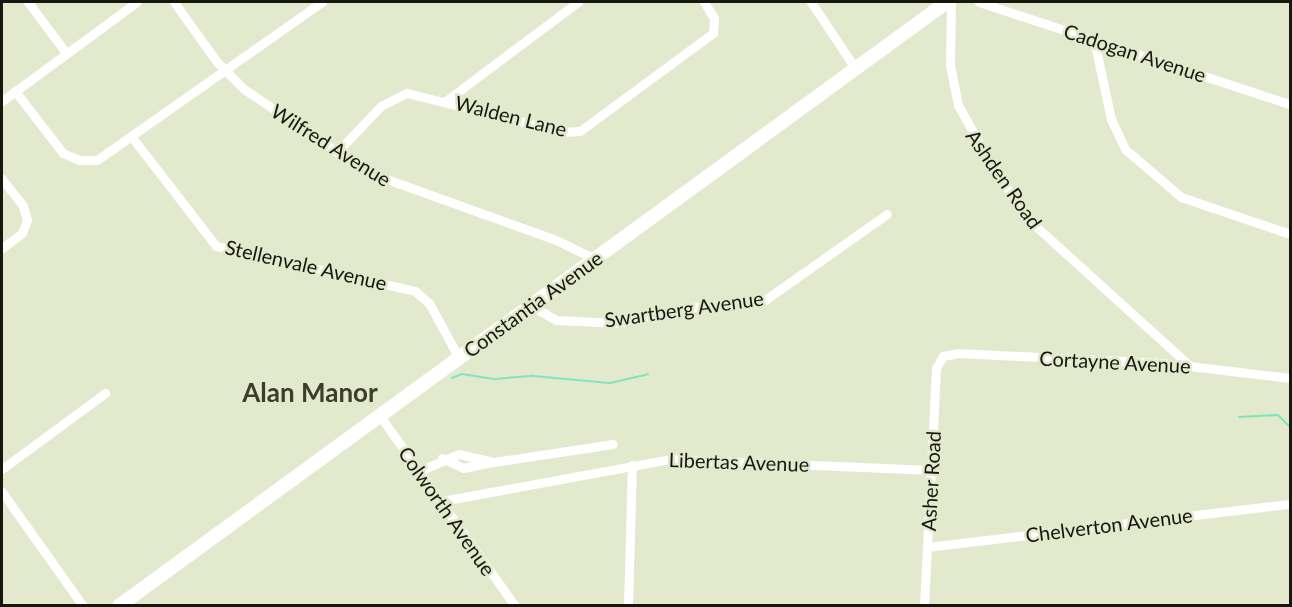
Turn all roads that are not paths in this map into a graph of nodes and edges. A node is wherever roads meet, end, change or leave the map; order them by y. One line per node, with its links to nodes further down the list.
1 (28, 2): 11 (street)
2 (137, 2): 11 (street)
3 (174, 2): 13 (street, Wilfred Avenue)
4 (322, 2): 13 (street)
5 (578, 2): 15 (street)
6 (704, 2): 15 (street, Walden Lane)
7 (811, 2): 12 (street)
8 (949, 2): 12 (street, Constantia Avenue); 28 (street, Ashden Road)
9 (980, 2): 10 (street, Cadogan Avenue)
10 (1094, 40): 17 (street, Cadogan Avenue); 22 (street)
11 (66, 53): 14 (street)
12 (855, 68): 24 (street, Constantia Avenue)
13 (224, 71): 18 (street); 19 (street, Wilfred Avenue)
14 (15, 91): 16 (street); 18 (street)
15 (447, 100): 19 (street, Walden Lane)
16 (2, 101)
17 (1290, 104)
18 (131, 136): 26 (street, Stellenvale Avenue)
19 (337, 152): 24 (street, Wilfred Avenue)
20 (2, 179): 23 (street)
21 (886, 214): 25 (street, Swartberg Avenue)
22 (1290, 234)
23 (2, 248)
24 (595, 259): 25 (street, Constantia Avenue)
25 (531, 306): 26 (street, Constantia Avenue)
26 (459, 358): 31 (street, Constantia Avenue)
27 (940, 358): 28 (street, Cortayne Avenue); 37 (street, Asher Road)
28 (1190, 365): 29 (street, Cortayne Avenue)
29 (1290, 378)
30 (105, 393): 36 (street)
31 (380, 416): 38 (street, Colworth Avenue); 44 (street, Constantia Avenue)
32 (613, 444): 34 (street)
33 (442, 458): 34 (street); 34 (street); 38 (street)
34 (494, 462)
35 (632, 465): 37 (street, Libertas Avenue); 40 (street, Libertas Avenue); 46 (street)
36 (2, 469)
37 (932, 470): 42 (street, Asher Road)
38 (419, 471): 40 (street, Colworth Avenue)
39 (2, 492): 43 (street)
40 (442, 501): 45 (street, Colworth Avenue)
41 (1290, 504): 42 (street, Chelverton Avenue)
42 (927, 547): 47 (street, Asher Road)
43 (83, 606)
44 (119, 606)
45 (515, 606)
46 (628, 606)
47 (924, 606)

